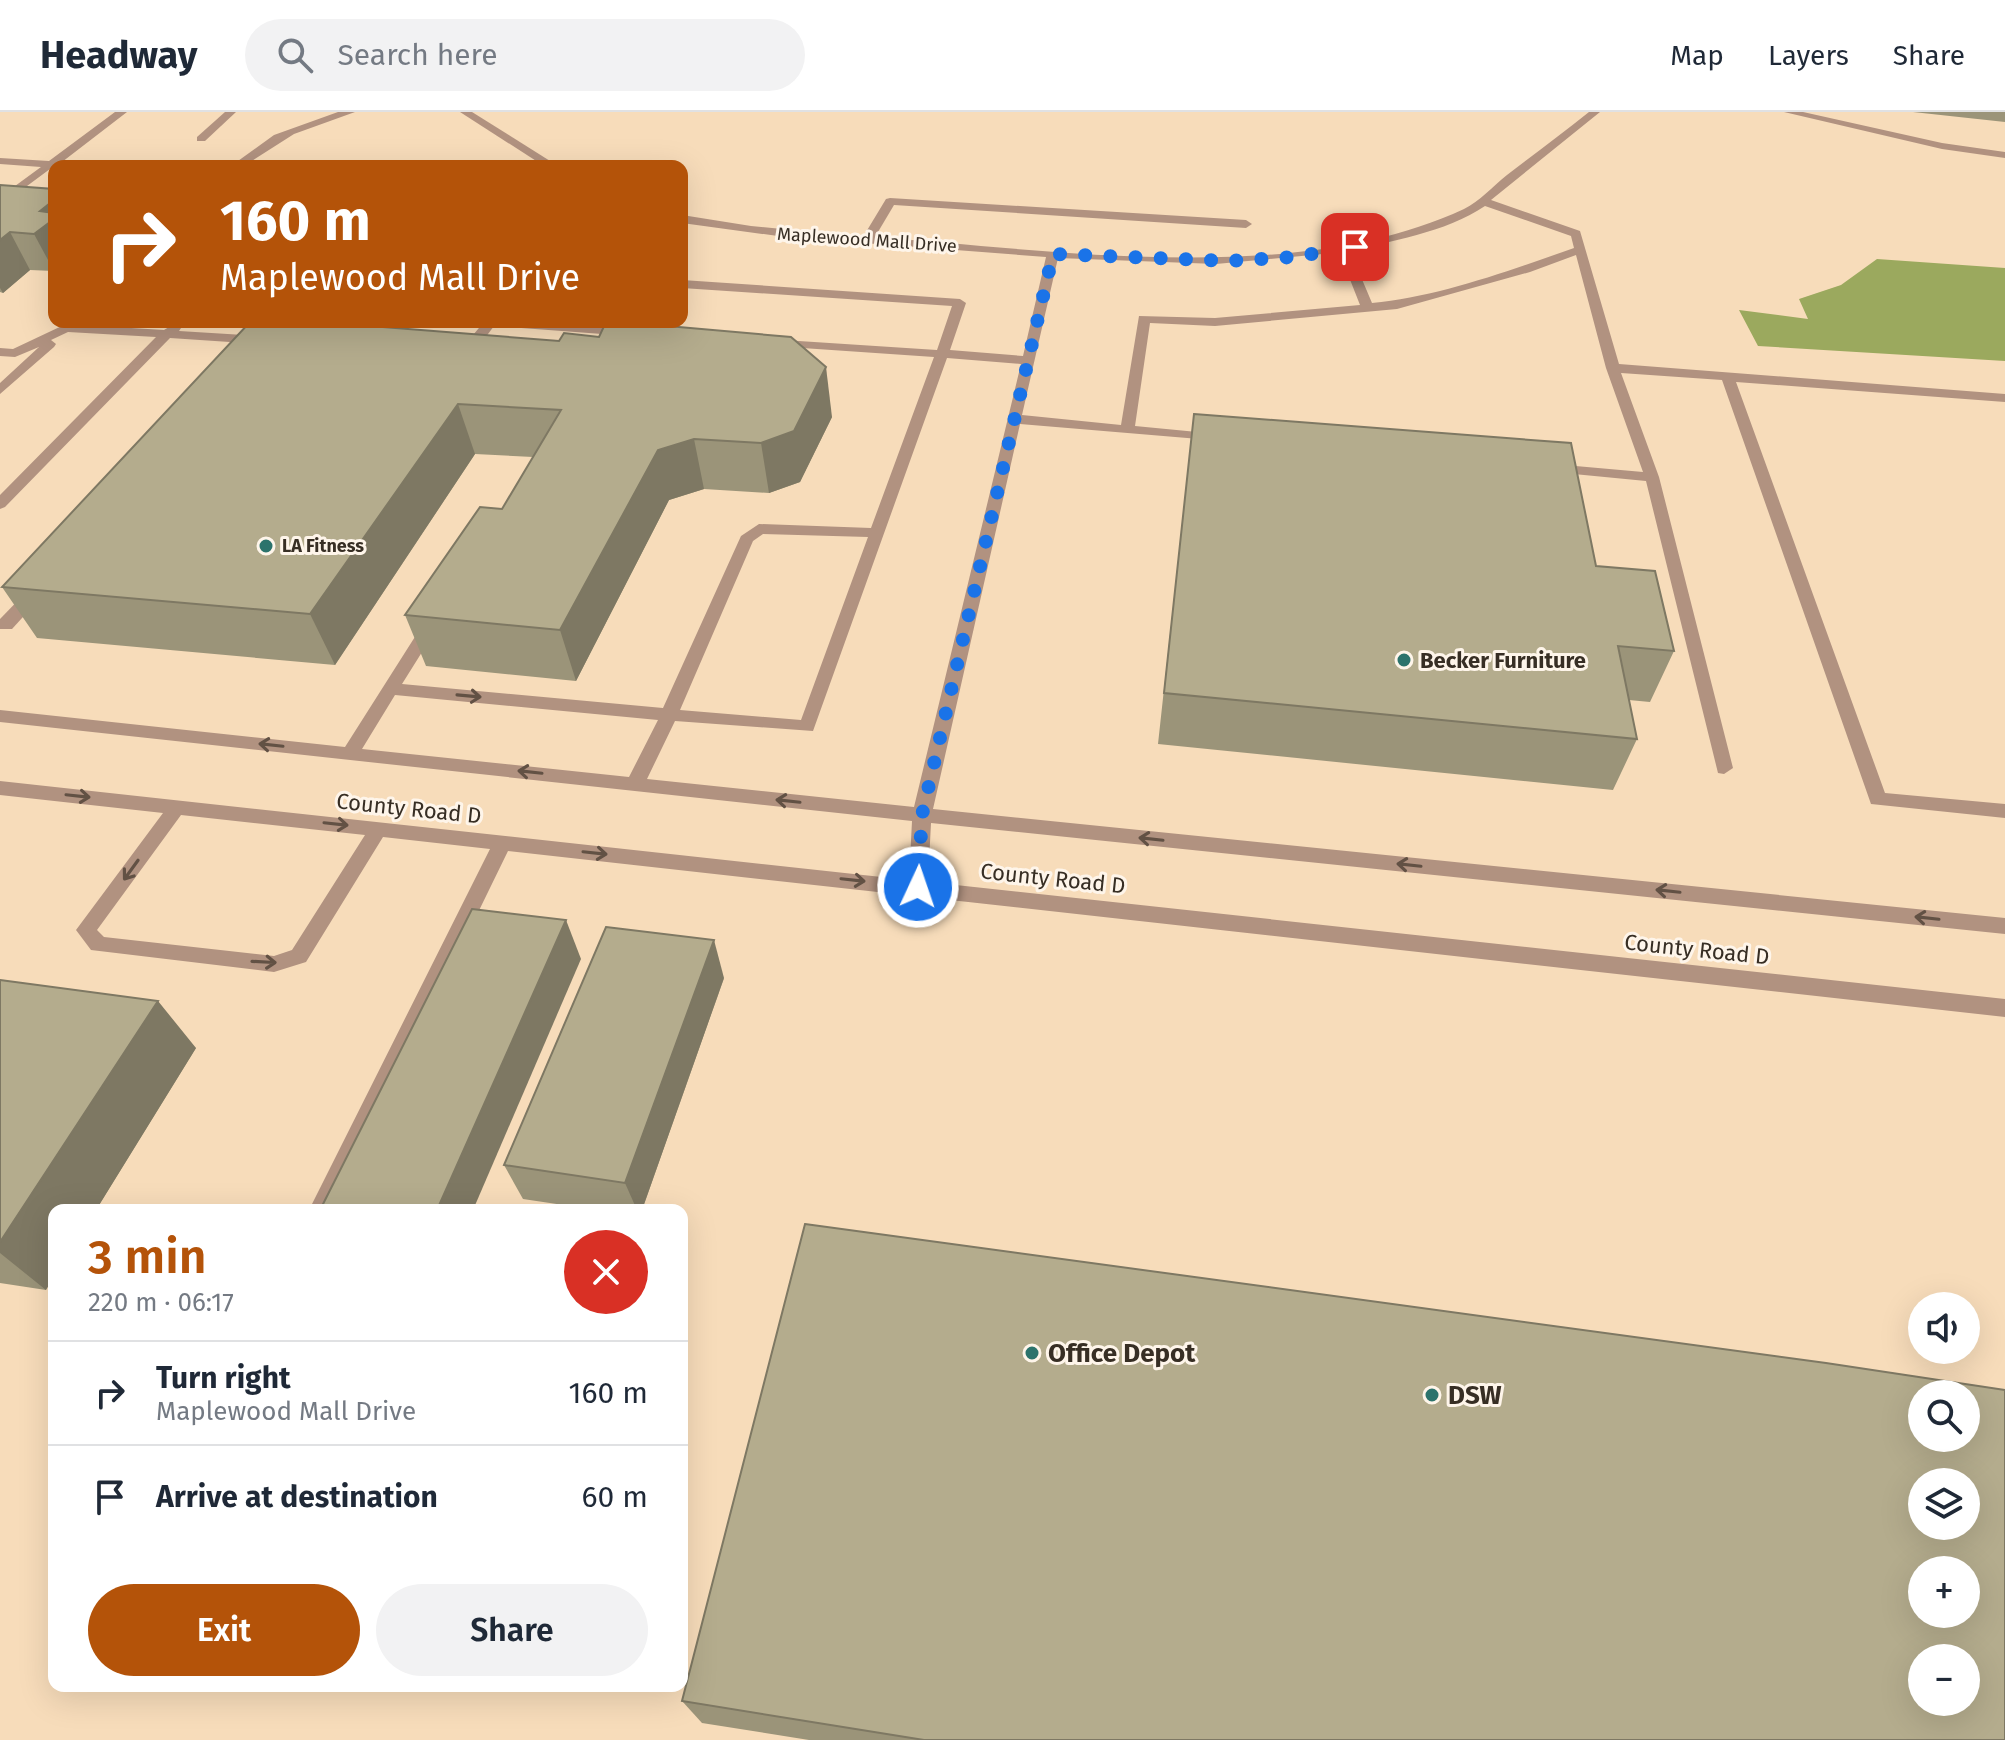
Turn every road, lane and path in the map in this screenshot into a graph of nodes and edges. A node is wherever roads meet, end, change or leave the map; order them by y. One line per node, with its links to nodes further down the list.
1 (122, 112): 9 (street)
2 (231, 112): 7 (street)
3 (350, 112): 10 (street)
4 (465, 112): 11 (street)
5 (1595, 112): 15 (street, Maplewood Mall Drive)
6 (1794, 113): 8 (street)
7 (201, 139)
8 (2005, 155)
9 (61, 160)
10 (244, 160)
11 (542, 160)
12 (0, 161): 13 (street)
13 (48, 164)
14 (48, 170): 16 (street)
15 (1482, 201): 21 (street, Maplewood Mall Drive); 22 (street)
16 (1, 202): 17 (street)
17 (28, 202)
18 (688, 220): 20 (street, Maplewood Mall Drive)
19 (1246, 224): 20 (street)
20 (867, 240): 23 (street, Maplewood Mall Drive)
21 (1337, 250): 23 (street, Maplewood Mall Drive); 25 (street)
22 (1579, 250): 25 (street); 40 (street)
23 (1053, 254): 39 (street)
24 (688, 284): 38 (street)
25 (1368, 308): 45 (street)
26 (64, 328): 36 (street)
27 (67, 328): 42 (street)
28 (102, 328): 33 (street)
29 (173, 328): 33 (street)
30 (486, 328): 34 (street)
31 (576, 328): 32 (street)
32 (647, 333)
33 (167, 334): 37 (street); 49 (street)
34 (448, 341)
35 (755, 341): 38 (street)
36 (0, 352)
37 (258, 352)
38 (942, 354): 39 (street); 50 (street)
39 (1028, 360): 44 (street)
40 (1613, 368): 41 (street); 48 (street)
41 (1728, 377): 43 (street); 62 (street)
42 (0, 390)
43 (2005, 398)
44 (1015, 419): 45 (street); 63 (street)
45 (1127, 430): 46 (street)
46 (1240, 440)
47 (1530, 466): 48 (street)
48 (1652, 477): 58 (street)
49 (0, 504)
50 (877, 533): 55 (street); 55 (street)
51 (48, 579): 53 (street)
52 (440, 611): 54 (street)
53 (0, 624)
54 (391, 689): 55 (street, one-way to 55); 57 (street)
55 (669, 715): 59 (street)
56 (0, 716): 57 (street, one-way to 56)
57 (350, 753): 59 (street, one-way to 57)
58 (1724, 768)
59 (635, 784): 63 (street, one-way to 59)
60 (0, 788): 61 (street, County Road D, one-way to 61)
61 (177, 807): 64 (street, County Road D, one-way to 64); 64 (street, one-way to 64)
62 (2005, 811)
63 (922, 815): 66 (street); 67 (street, one-way to 63)
64 (378, 829): 65 (street, County Road D)
65 (502, 843): 66 (street, County Road D, one-way to 66); 69 (street)
66 (918, 887): 68 (street, County Road D)
67 (2005, 926)
68 (2005, 1008)
69 (324, 1204)

